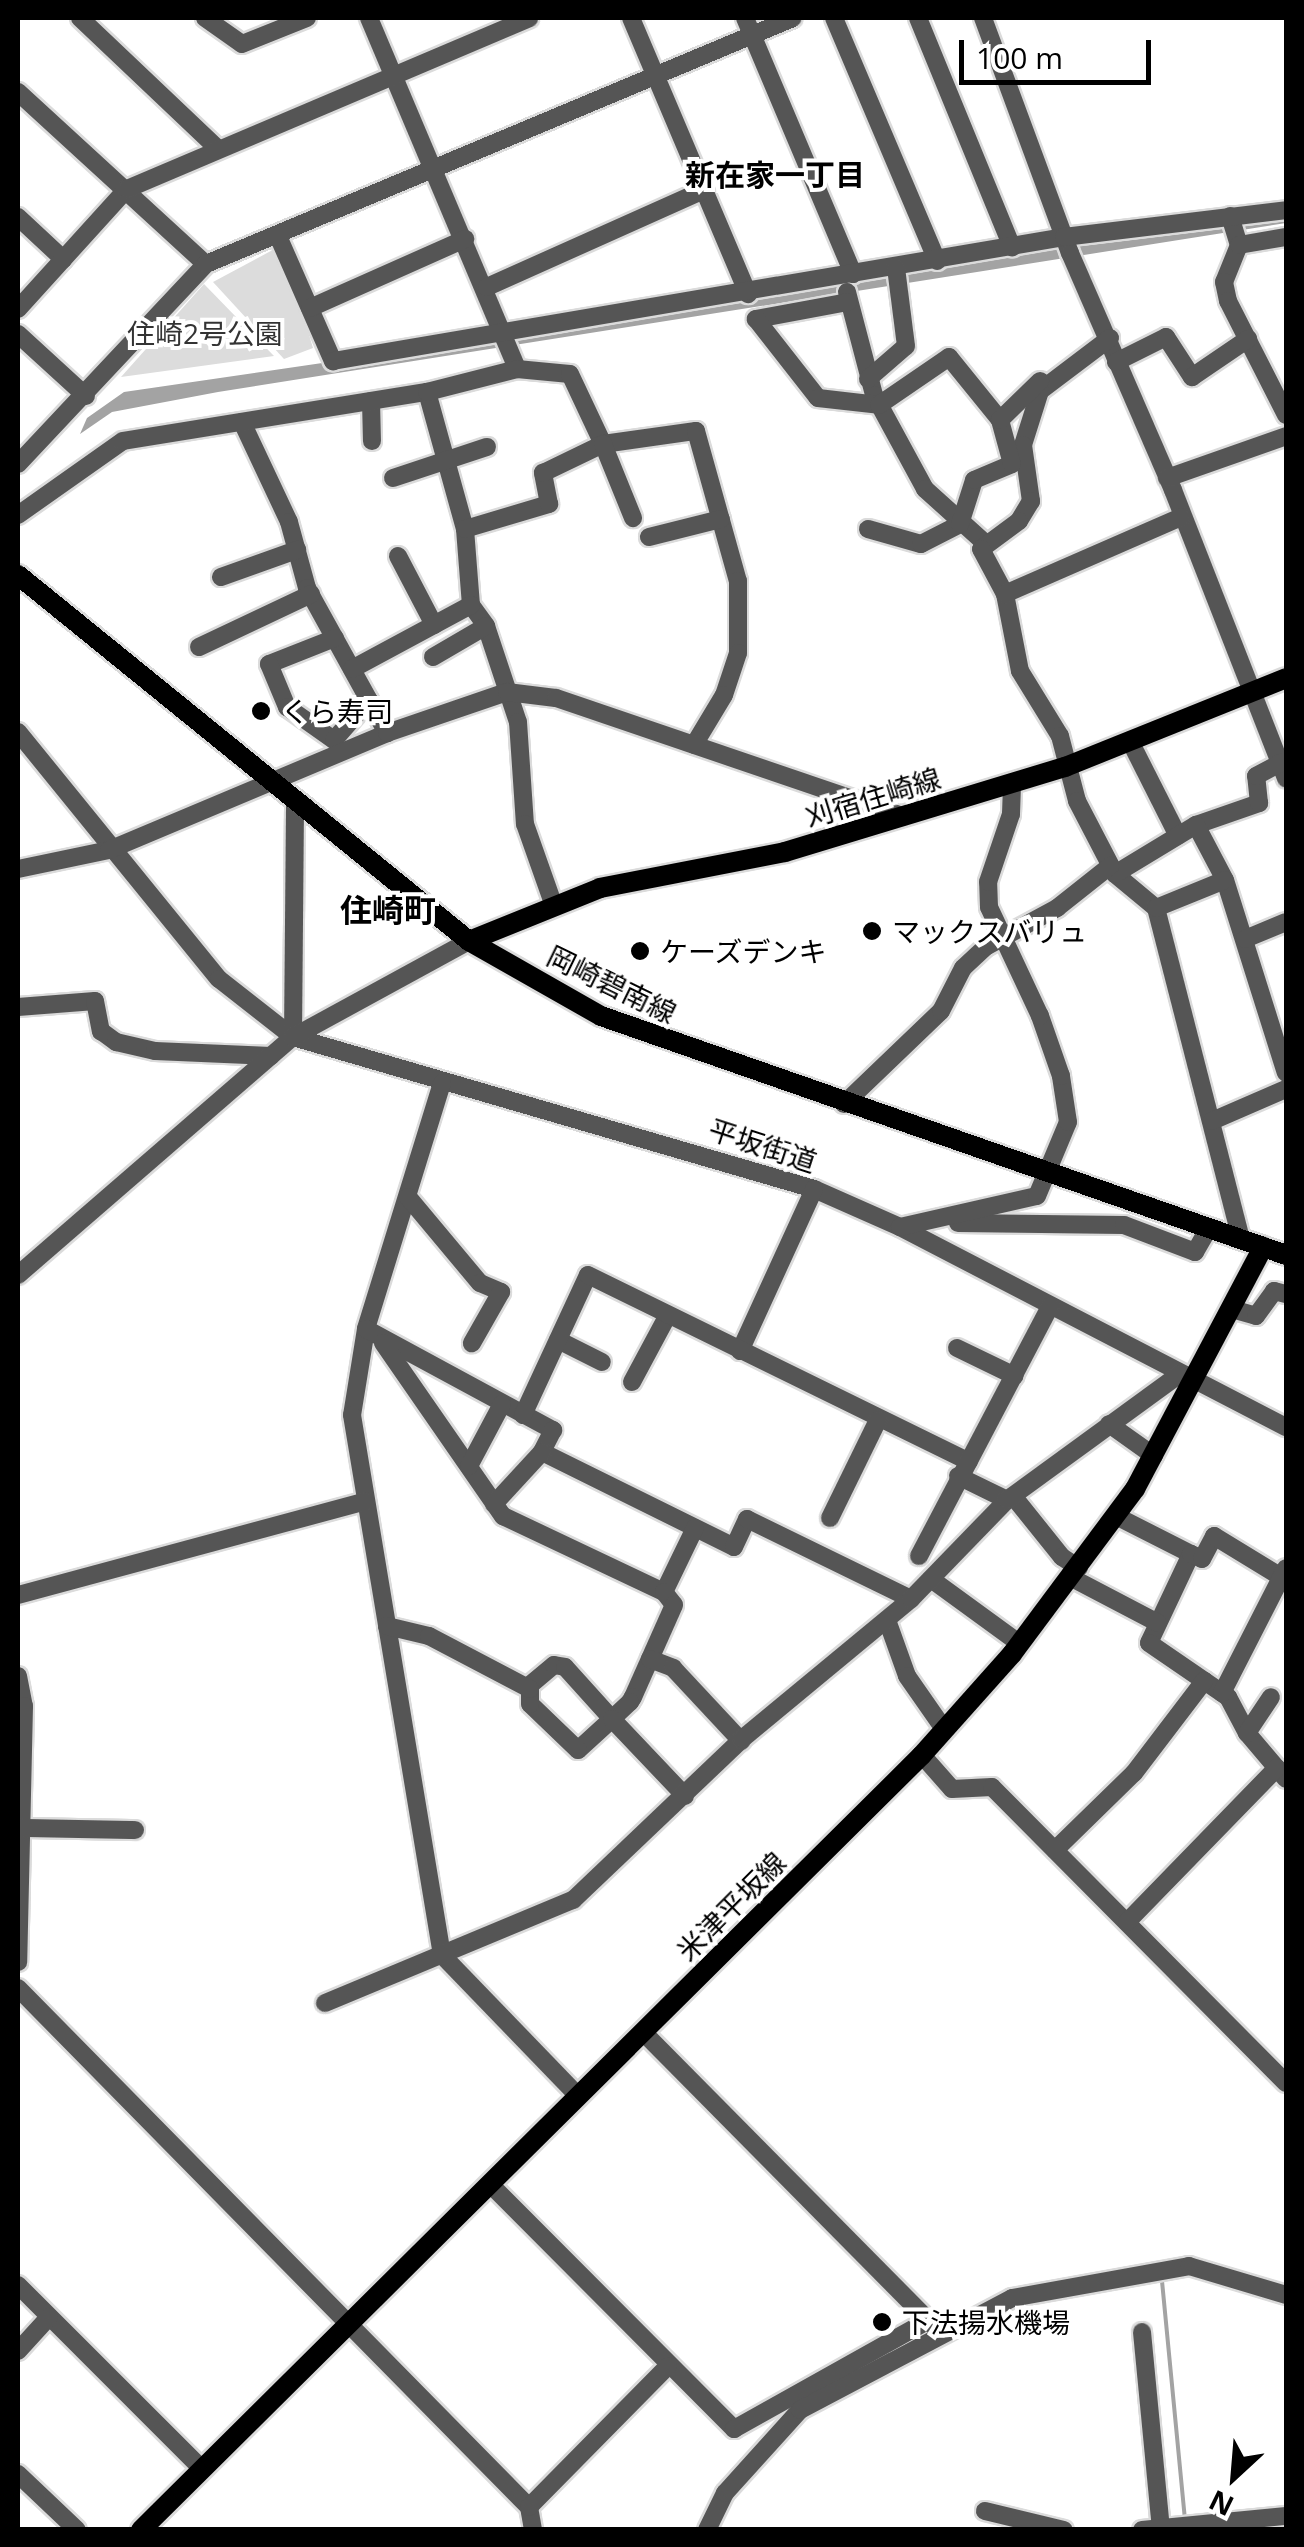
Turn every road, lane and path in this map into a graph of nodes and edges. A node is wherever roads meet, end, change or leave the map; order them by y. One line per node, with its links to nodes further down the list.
1 (80, 18): 15 (street)
2 (205, 18): 3 (street)
3 (307, 18)
4 (368, 18): 12 (street)
5 (529, 18): 12 (street)
6 (632, 18): 13 (street)
7 (793, 18): 11 (street)
8 (834, 18): 29 (street)
9 (918, 18): 27 (street)
10 (983, 18): 23 (street)
11 (749, 25): 13 (street); 32 (street)
12 (397, 76): 15 (street); 16 (street)
13 (658, 76): 16 (street); 18 (street)
14 (18, 92): 17 (street)
15 (218, 150): 17 (street)
16 (432, 168): 22 (street); 25 (street)
17 (127, 189): 28 (street); 30 (street)
18 (702, 191): 33 (street); 34 (street)
19 (1286, 210): 20 (street)
20 (1230, 216): 23 (street); 26 (street)
21 (18, 217): 28 (street)
22 (278, 236): 30 (street); 36 (street)
23 (1064, 237): 27 (street); 40 (street)
24 (1286, 237): 26 (street)
25 (464, 238): 33 (street); 36 (street)
26 (1239, 245): 41 (street)
27 (1012, 247): 29 (street)
28 (63, 259): 37 (street)
29 (938, 262): 31 (street)
30 (206, 264): 47 (street)
31 (896, 268): 32 (street); 44 (street)
32 (848, 275): 34 (street); 35 (street)
33 (487, 287): 38 (street)
34 (748, 294): 38 (street)
35 (848, 302): 44 (street); 49 (street)
36 (310, 308): 38 (street)
37 (18, 309)
38 (507, 333): 43 (street)
39 (18, 334): 47 (street)
40 (1110, 338): 42 (street); 69 (street)
41 (1248, 339): 42 (street); 50 (street)
42 (1116, 362): 60 (street)
43 (518, 369): 46 (street); 55 (street)
44 (868, 379): 49 (street)
45 (1040, 380): 51 (street)
46 (427, 392): 48 (street); 58 (street)
47 (86, 396): 57 (street)
48 (371, 401): 52 (street); 54 (street)
49 (880, 405): 51 (street); 65 (street)
50 (1286, 415)
51 (1000, 420): 65 (street)
52 (242, 422): 61 (street); 70 (street)
53 (1286, 436): 60 (street)
54 (372, 440)
55 (603, 444): 63 (street); 64 (street); 66 (street)
56 (487, 447): 58 (street)
57 (18, 464)
58 (446, 464): 59 (street); 66 (street)
59 (393, 478)
60 (1167, 478): 62 (street)
61 (18, 515)
62 (1181, 517): 75 (street); 84 (street)
63 (633, 518)
64 (721, 519): 68 (street); 90 (street)
65 (960, 524): 67 (street); 69 (street)
66 (465, 529): 76 (street)
67 (868, 529)
68 (649, 538)
69 (984, 543): 75 (street)
70 (297, 550): 73 (street); 74 (street)
71 (398, 556): 77 (street)
72 (18, 575): 94 (main road, 岡崎碧南線)
73 (221, 577)
74 (311, 594): 79 (street); 80 (street)
75 (1005, 594): 92 (street)
76 (470, 605): 77 (street); 78 (street)
77 (434, 625): 82 (street)
78 (486, 626): 81 (street); 85 (street)
79 (335, 638): 82 (street); 91 (street)
80 (199, 647)
81 (433, 657)
82 (352, 669): 86 (street)
83 (1286, 678): 84 (main road, 刈宿住崎線)
84 (1252, 691): 89 (main road, 刈宿住崎線); 93 (street)
85 (507, 692): 88 (street); 90 (street); 104 (street)
86 (369, 700): 88 (street); 91 (street)
87 (18, 732): 100 (street)
88 (387, 732): 91 (street)
89 (1130, 742): 92 (main road, 刈宿住崎線); 99 (street)
90 (694, 745): 97 (street)
91 (333, 749): 94 (street)
92 (1066, 767): 95 (main road, 刈宿住崎線); 102 (street)
93 (1284, 771): 98 (street)
94 (273, 783): 96 (main road, 岡崎碧南線); 100 (street)
95 (1012, 783): 97 (main road, 刈宿住崎線); 107 (street)
96 (295, 802): 109 (main road, 岡崎碧南線); 111 (street)
97 (903, 816): 104 (main road, 刈宿住崎線)
98 (1196, 825): 99 (street); 103 (street)
99 (1178, 836): 102 (street)
100 (109, 850): 101 (street); 111 (street)
101 (18, 869)
102 (1112, 870): 105 (street); 107 (street)
103 (1225, 880): 105 (street); 108 (street)
104 (553, 903): 109 (main road, 刈宿住崎線)
105 (1156, 908): 117 (street)
106 (1286, 922): 108 (street)
107 (1003, 935): 116 (street); 118 (street)
108 (1245, 939): 113 (street)
109 (469, 941): 111 (street); 116 (main road, 岡崎碧南線)
110 (18, 1007): 112 (street)
111 (293, 1036): 112 (street); 114 (street, 平坂街道)
112 (271, 1056): 127 (street)
113 (1286, 1073)
114 (442, 1083): 119 (street, 平坂街道); 120 (street)
115 (1286, 1089): 117 (street)
116 (844, 1104): 118 (main road, 岡崎碧南線)
117 (1212, 1121): 124 (street)
118 (1050, 1174): 121 (street); 123 (main road, 岡崎碧南線)
119 (814, 1189): 122 (street, 平坂街道); 137 (street)
120 (408, 1197): 132 (street); 135 (street)
121 (922, 1221): 122 (street); 123 (street)
122 (900, 1227): 129 (street, 平坂街道)
123 (1209, 1228): 124 (main road, 岡崎碧南線)
124 (1241, 1240): 125 (main road, 岡崎碧南線)
125 (1263, 1247): 126 (main road, 岡崎碧南線); 130 (main road, 米津平坂線)
126 (1286, 1255)
127 (18, 1274)
128 (1286, 1294): 130 (street)
129 (1050, 1306): 139 (street); 140 (street, 平坂街道)
130 (1232, 1308): 140 (main road, 米津平坂線)
131 (668, 1315): 133 (street); 137 (street); 141 (street)
132 (366, 1330): 134 (street); 152 (street)
133 (558, 1340): 138 (street); 143 (street)
134 (382, 1341): 142 (street); 149 (street)
135 (472, 1343)
136 (958, 1348): 139 (street)
137 (740, 1351): 144 (street)
138 (602, 1362)
139 (1015, 1376): 150 (street)
140 (1188, 1377): 145 (street); 146 (street); 148 (main road, 米津平坂線)
141 (632, 1382)
142 (502, 1404): 143 (street); 149 (street)
143 (523, 1415): 147 (street)
144 (878, 1420): 150 (street); 155 (street)
145 (1109, 1424): 148 (street); 151 (street)
146 (1286, 1427)
147 (542, 1452): 153 (street); 156 (street)
148 (1154, 1456): 154 (main road, 米津平坂線)
149 (468, 1466): 153 (street)
150 (963, 1469): 151 (street); 158 (street)
151 (1010, 1498): 159 (street); 161 (street)
152 (366, 1501): 163 (street); 167 (street)
153 (494, 1504): 162 (street)
154 (1116, 1516): 157 (street); 159 (main road, 米津平坂線)
155 (830, 1518)
156 (695, 1528): 162 (street); 164 (street)
157 (1191, 1554): 160 (street); 166 (street)
158 (918, 1556)
159 (1076, 1573): 166 (street); 168 (main road, 米津平坂線)
160 (1284, 1576): 173 (street)
161 (930, 1579): 164 (street); 168 (street)
162 (664, 1592): 169 (street)
163 (18, 1595)
164 (911, 1599): 165 (street)
165 (887, 1620): 176 (street); 178 (street)
166 (1158, 1623): 171 (street)
167 (386, 1626): 172 (street); 186 (street)
168 (1020, 1644): 176 (main road, 米津平坂線)
169 (650, 1659): 175 (street); 178 (street)
170 (18, 1676): 182 (street)
171 (1204, 1681): 173 (street); 184 (street)
172 (530, 1689): 175 (street); 175 (street)
173 (1222, 1692): 177 (street)
174 (1272, 1697): 177 (street)
175 (612, 1719): 181 (street)
176 (944, 1728): 179 (main road, 米津平坂線)
177 (1248, 1733): 180 (street)
178 (740, 1740): 181 (street)
179 (922, 1755): 184 (street); 190 (main road, 米津平坂線)
180 (1282, 1774): 185 (street)
181 (685, 1796): 186 (street)
182 (22, 1828): 183 (street); 187 (street)
183 (135, 1830)
184 (1056, 1850): 185 (street)
185 (1128, 1922): 192 (street)
186 (442, 1955): 189 (street); 194 (street)
187 (18, 1962)
188 (18, 1988): 199 (street)
189 (326, 2003)
190 (643, 2032): 194 (main road, 米津平坂線); 200 (street)
191 (1286, 2051): 192 (street)
192 (1271, 2067): 193 (street)
193 (1286, 2082)
194 (578, 2096): 195 (main road, 米津平坂線)
195 (490, 2184): 199 (main road, 米津平坂線); 203 (street)
196 (18, 2285): 198 (street)
197 (1286, 2295): 200 (street)
198 (49, 2316): 202 (street); 204 (street)
199 (346, 2326): 204 (main road, 米津平坂線); 206 (street)
200 (936, 2327): 203 (street); 213 (street)
201 (1142, 2332): 209 (street)
202 (18, 2351)
203 (668, 2366): 206 (street)
204 (201, 2468): 211 (main road, 米津平坂線)
205 (18, 2474): 210 (street)
206 (529, 2507): 212 (street)
207 (985, 2512): 214 (street)
208 (1286, 2516): 209 (street)
209 (1161, 2528): 215 (street)
210 (77, 2530)
211 (141, 2530)
212 (532, 2530)
213 (707, 2530)
214 (1064, 2530)
215 (1142, 2530)

